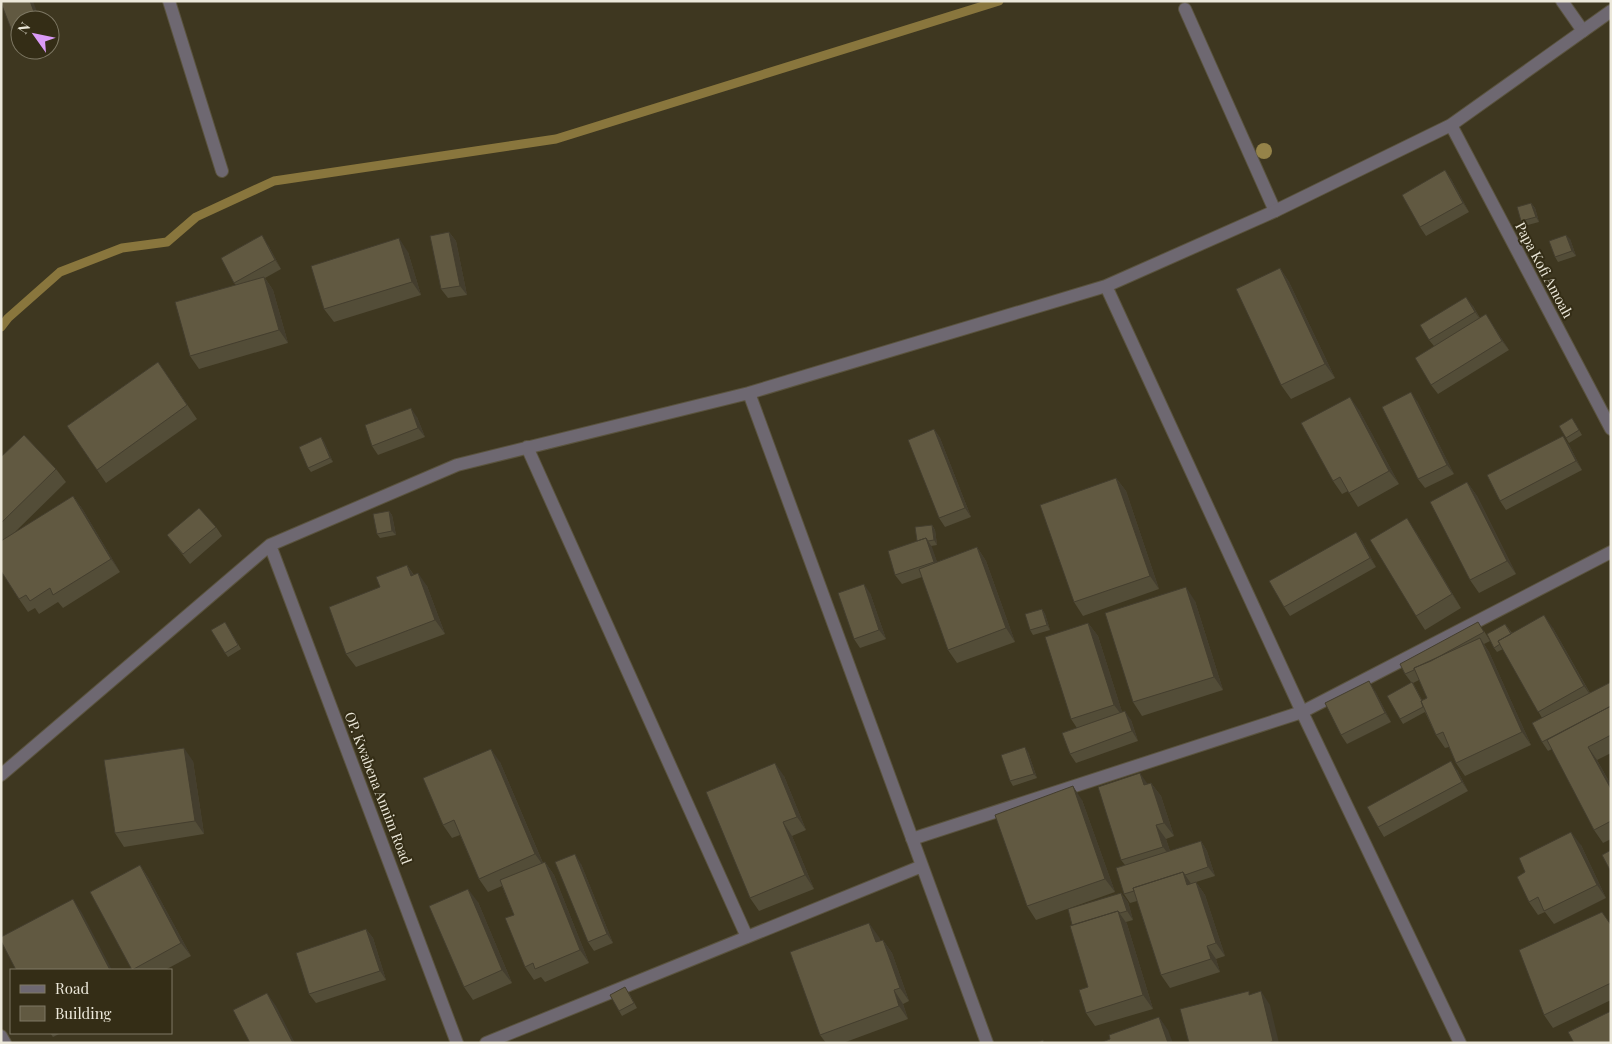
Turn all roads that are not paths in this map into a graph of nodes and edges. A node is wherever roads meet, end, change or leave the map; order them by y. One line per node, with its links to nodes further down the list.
1 (169, 1): 7 (street)
2 (1562, 1): 5 (street)
3 (1184, 9): 8 (street)
4 (1611, 11): 5 (street)
5 (1584, 31): 6 (street)
6 (1451, 124): 8 (street); 11 (street, Papa Kofi Amoah)
7 (222, 170)
8 (1275, 211): 9 (street)
9 (1106, 286): 10 (street); 15 (street)
10 (749, 393): 12 (street); 17 (street)
11 (1611, 429)
12 (527, 447): 13 (street); 19 (street)
13 (270, 544): 16 (street); 22 (street, OP. Kwabena Annim Road)
14 (1611, 552): 15 (street)
15 (1302, 712): 17 (street); 25 (street)
16 (1, 775)
17 (912, 839): 18 (street)
18 (922, 866): 19 (street); 24 (street)
19 (747, 937): 23 (street)
20 (1, 1036): 21 (street)
21 (5, 1043)
22 (457, 1043)
23 (486, 1043)
24 (987, 1043)
25 (1460, 1043)

